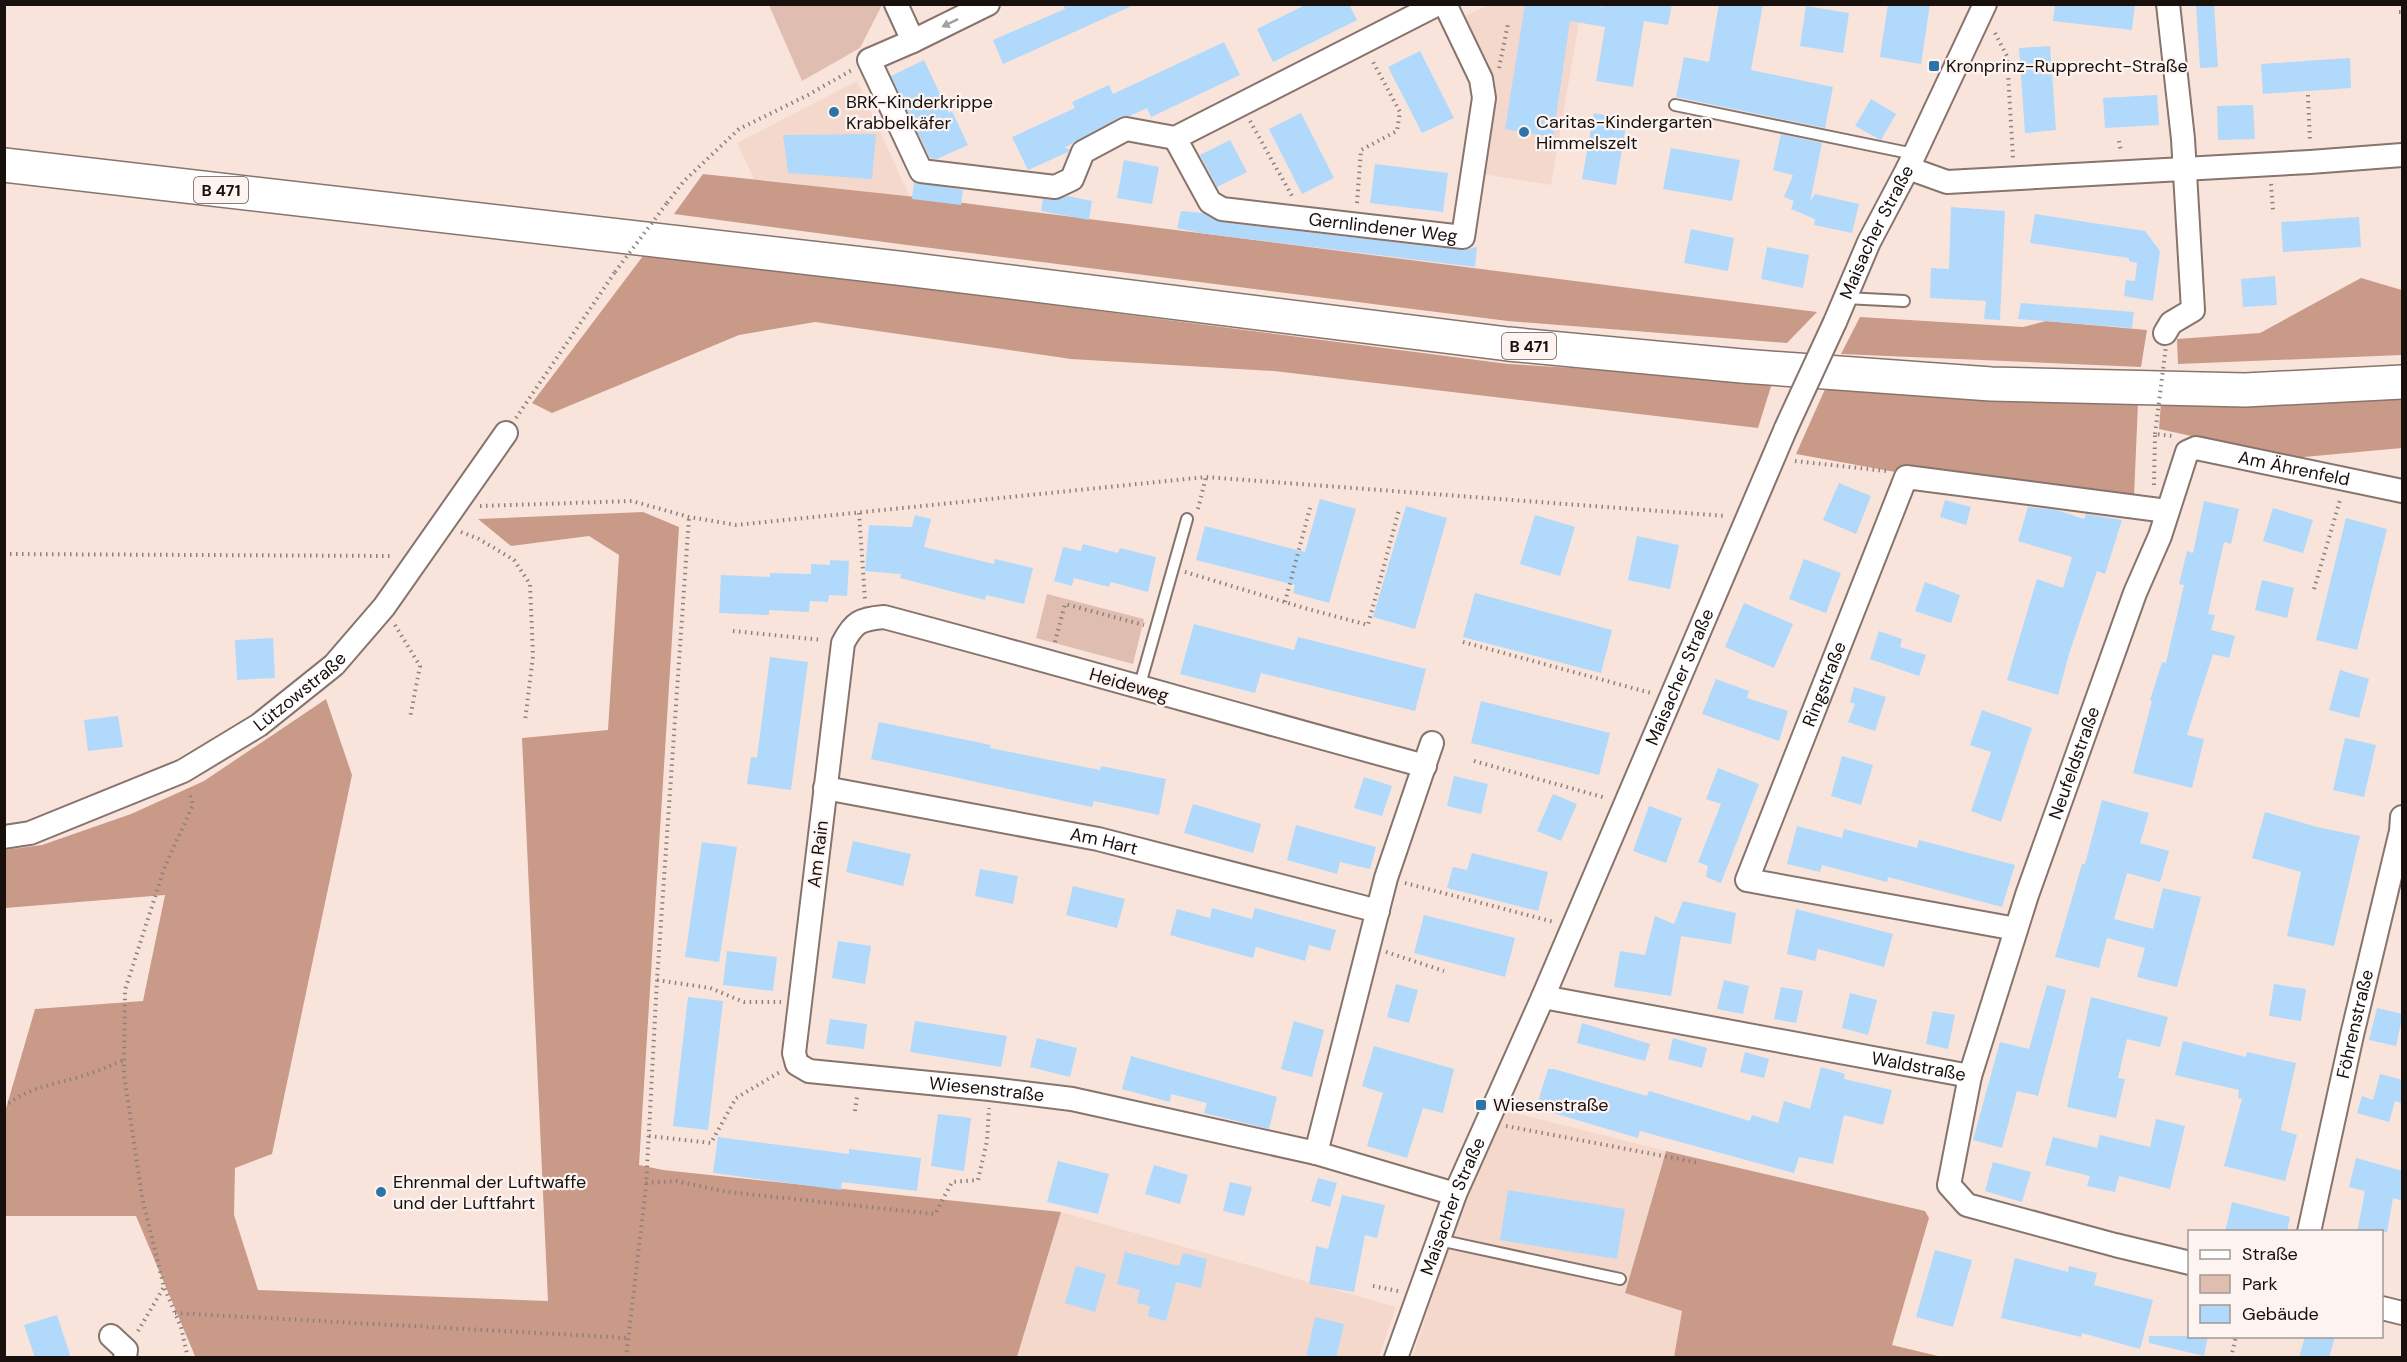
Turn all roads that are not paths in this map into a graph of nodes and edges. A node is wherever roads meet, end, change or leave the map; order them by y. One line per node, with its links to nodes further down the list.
1 (896, 4): 7 (street)
2 (988, 4): 7 (street, one-way to 7)
3 (1438, 4): 9 (street)
4 (1445, 4): 9 (street, Gernlindener Weg)
5 (2168, 4): 12 (street)
6 (1982, 9): 11 (street, Maisacher Straße)
7 (913, 41): 9 (street)
8 (1675, 105): 11 (lane)
9 (1175, 138)
10 (2403, 155): 12 (street)
11 (1911, 161): 12 (street); 14 (street, Maisacher Straße)
12 (2185, 168): 16 (street)
13 (12, 170): 17 (highway, B 471)
14 (1845, 298): 15 (lane); 32 (street, Maisacher Straße, bridge)
15 (1904, 301)
16 (2166, 340)
17 (2403, 382)
18 (506, 433): 29 (street, Lützowstraße)
19 (2187, 452): 20 (street, Am Ährenfeld); 21 (street, Neufeldstraße)
20 (2403, 491)
21 (2160, 510): 31 (street, Neufeldstraße); 31 (street, Ringstraße)
22 (1187, 519): 24 (lane)
23 (843, 643): 24 (street, Heideweg); 27 (street, Am Rain)
24 (1139, 688): 26 (street, Heideweg)
25 (1432, 743): 26 (street)
26 (1425, 766): 30 (street)
27 (825, 788): 30 (street, Am Hart); 33 (street, Am Rain)
28 (2402, 826): 37 (street, Föhrenstraße)
29 (4, 837)
30 (1378, 911): 35 (street)
31 (2016, 929): 34 (street, Neufeldstraße)
32 (1543, 997): 34 (street, Waldstraße); 36 (street, Maisacher Straße)
33 (797, 1064): 35 (street, Wiesenstraße)
34 (1970, 1076): 39 (street, Waldstraße)
35 (1316, 1153): 36 (street, Wiesenstraße)
36 (1455, 1194): 38 (street, Maisacher Straße)
37 (2309, 1230)
38 (1439, 1240): 40 (lane); 43 (street, Maisacher Straße)
39 (2188, 1263)
40 (1620, 1279)
41 (2383, 1308): 42 (street)
42 (2403, 1313)
43 (1396, 1358)

